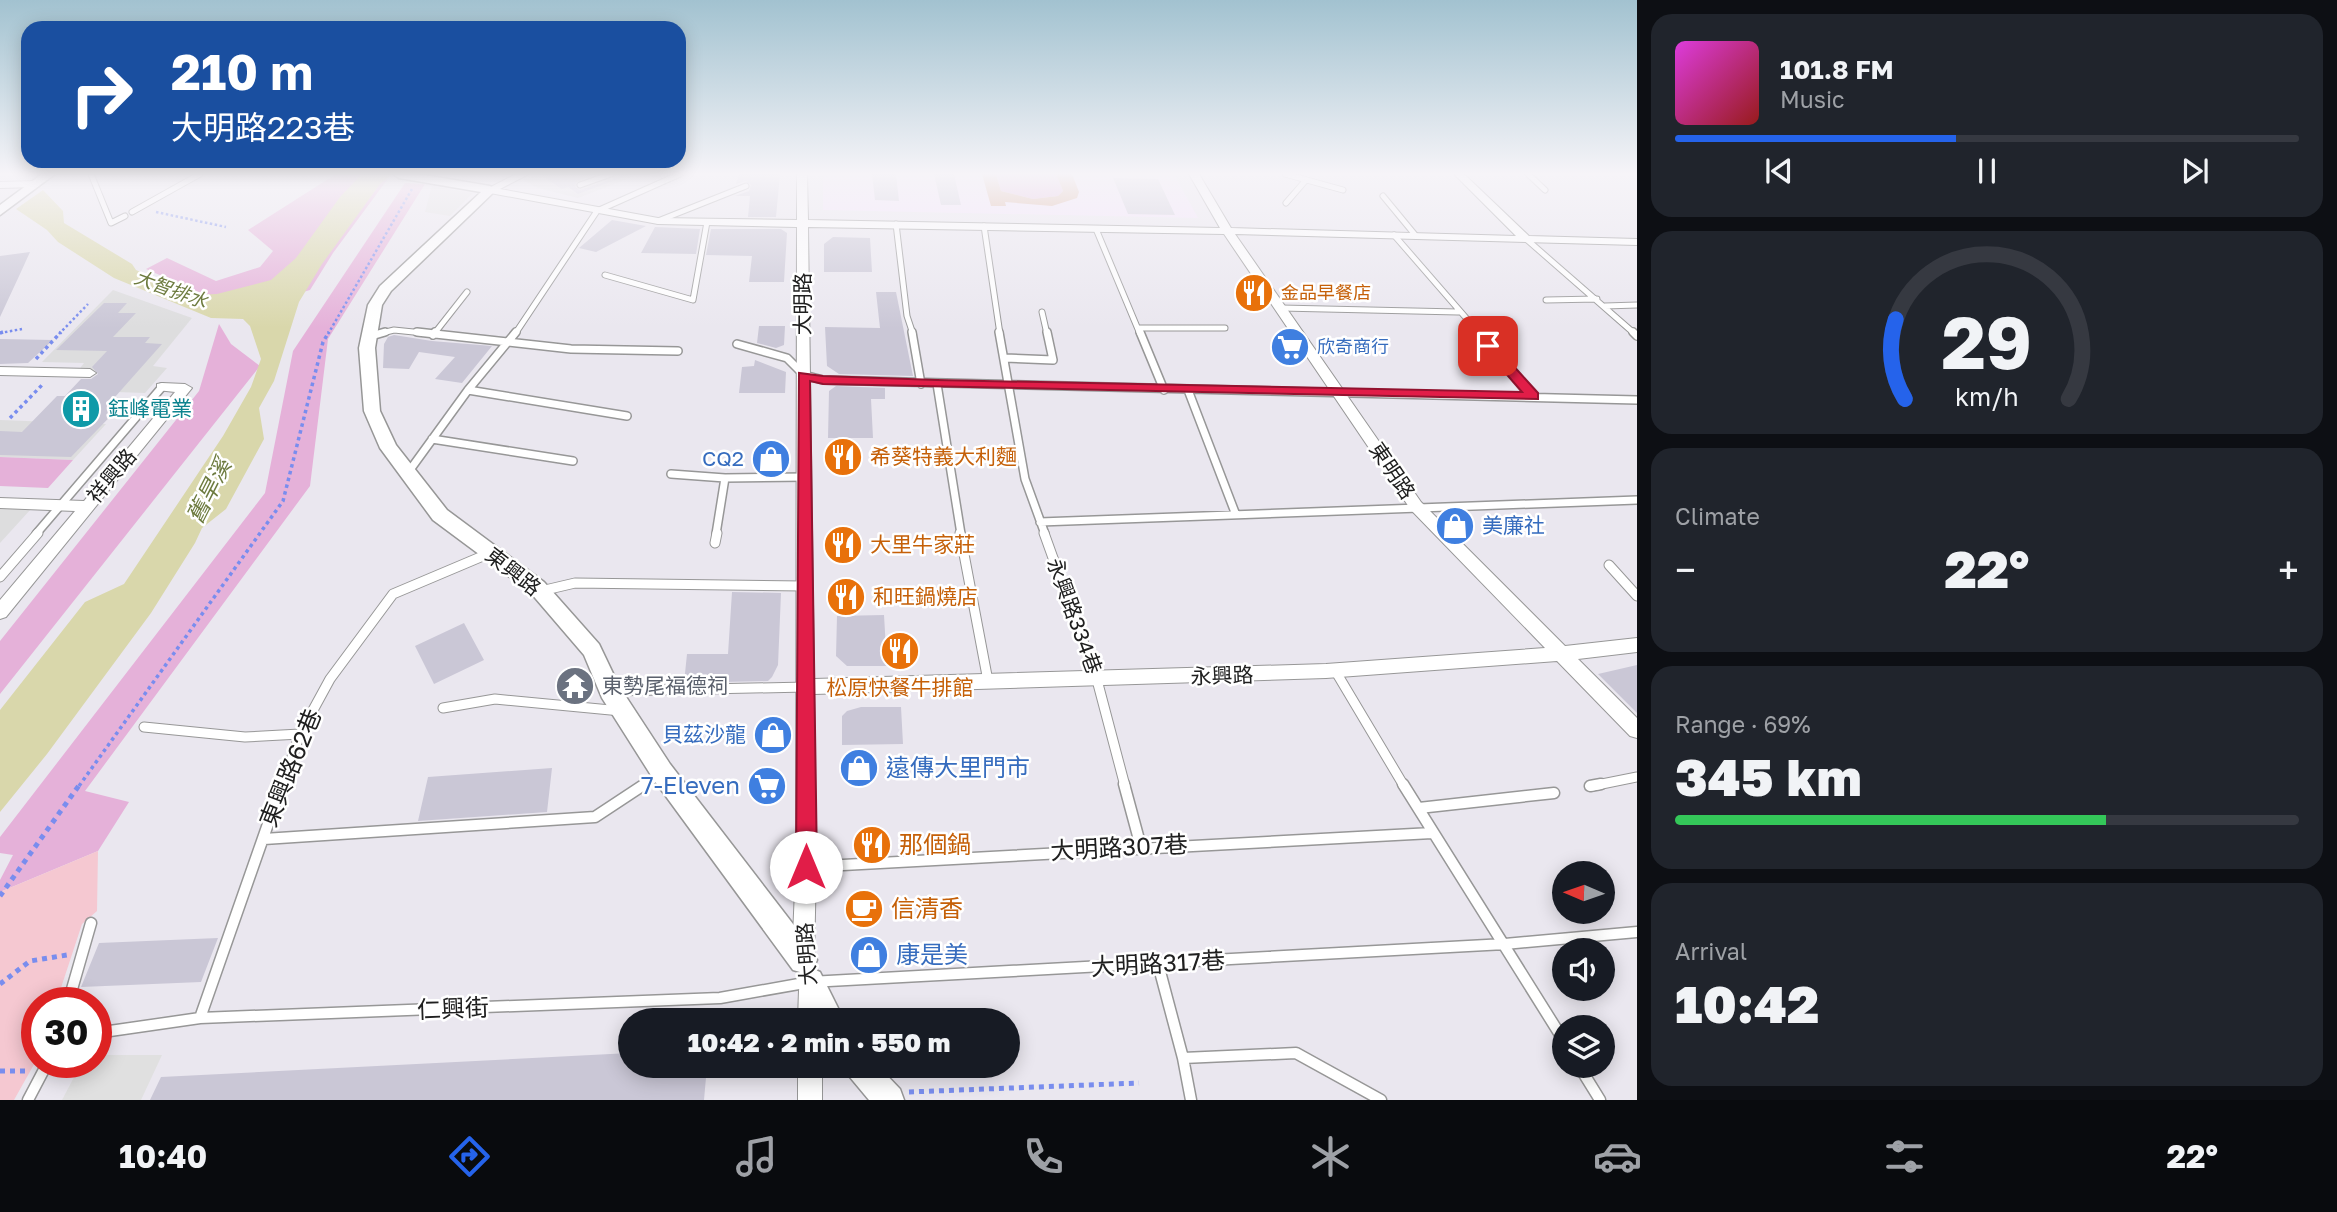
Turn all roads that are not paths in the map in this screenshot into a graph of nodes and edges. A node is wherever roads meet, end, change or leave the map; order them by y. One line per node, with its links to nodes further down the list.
1 (453, 225): 30 (street, 東興路)
2 (587, 225): 31 (lane)
3 (706, 225): 17 (lane)
4 (803, 225): 37 (street, 大明路)
5 (896, 225): 38 (lane)
6 (955, 225): 10 (street)
7 (1224, 225): 12 (street, 東明路)
8 (1407, 225): 14 (lane)
9 (1512, 225): 15 (street)
10 (984, 226): 11 (street); 34 (lane, 永興路334巷)
11 (1096, 229): 12 (street); 26 (lane)
12 (1227, 231): 13 (street); 23 (street, 東明路)
13 (1394, 235): 14 (street); 25 (lane)
14 (1416, 236): 15 (street)
15 (1525, 238): 16 (street); 19 (lane)
16 (1637, 242)
17 (605, 275)
18 (467, 292): 28 (lane)
19 (1597, 299): 20 (lane); 22 (lane)
20 (1546, 300)
21 (1637, 305): 22 (lane)
22 (1605, 306): 29 (lane)
23 (1281, 308): 25 (lane); 45 (street, 東明路)
24 (1042, 312): 34 (lane)
25 (1458, 312): 46 (lane)
26 (1139, 328): 27 (lane); 43 (lane)
27 (1225, 328)
28 (433, 335): 30 (lane); 31 (lane)
29 (1637, 336)
30 (368, 337): 51 (street, 東興路)
31 (510, 341): 33 (lane); 42 (lane)
32 (737, 344): 37 (lane)
33 (678, 351)
34 (1005, 358): 40 (lane, 永興路334巷)
35 (0, 371): 36 (street)
36 (90, 373)
37 (804, 375): 38 (lane); 53 (street, 大明路)
38 (921, 384): 39 (lane)
39 (937, 384): 40 (lane); 74 (lane)
40 (1007, 385): 43 (lane); 61 (lane, 永興路334巷)
41 (162, 387): 57 (lane, 祥興路); 58 (street, 祥興路)
42 (468, 390): 48 (lane); 49 (lane)
43 (1164, 390): 44 (lane)
44 (1188, 390): 45 (lane); 60 (lane)
45 (1338, 392): 46 (lane); 59 (street, 東明路)
46 (1533, 396): 47 (lane)
47 (1637, 400)
48 (627, 416)
49 (432, 439): 50 (lane); 51 (lane)
50 (573, 461)
51 (407, 474): 63 (street, 東興路)
52 (671, 474): 54 (lane)
53 (806, 477): 54 (lane); 66 (street, 大明路)
54 (725, 478): 62 (lane)
55 (1637, 500): 59 (lane)
56 (0, 503): 57 (street)
57 (60, 505): 58 (street); 65 (lane, 祥興路)
58 (88, 506): 69 (street, 祥興路)
59 (1416, 506): 60 (lane); 71 (street, 東明路)
60 (1236, 515): 61 (lane)
61 (1040, 522): 73 (lane, 永興路334巷)
62 (715, 543)
63 (489, 553): 67 (street, 東興路); 81 (lane, 東興路62巷)
64 (1609, 565): 68 (lane)
65 (0, 577)
66 (803, 586): 67 (lane); 75 (street, 大明路)
67 (541, 591): 76 (street, 東興路)
68 (1637, 596)
69 (0, 612)
70 (1637, 645): 71 (street, 永興路)
71 (1562, 654): 72 (street, 永興路); 80 (street, 東明路)
72 (1336, 671): 73 (street, 永興路); 86 (lane)
73 (1097, 680): 74 (street, 永興路); 89 (lane, 永興路334巷)
74 (988, 681): 75 (street, 永興路)
75 (806, 687): 76 (lane); 90 (street, 大明路)
76 (610, 691): 78 (street, 東興路)
77 (443, 708): 78 (lane)
78 (623, 711): 82 (street, 東興路)
79 (144, 727): 81 (lane)
80 (1637, 730)
81 (300, 734): 88 (lane, 東興路62巷)
82 (662, 772): 88 (lane); 95 (street, 東興路)
83 (1637, 777): 84 (lane)
84 (1590, 786)
85 (1554, 793): 86 (lane)
86 (1419, 808): 87 (lane)
87 (1432, 833): 89 (lane, 大明路307巷); 93 (lane)
88 (264, 838): 99 (lane, 東興路62巷)
89 (1141, 847): 90 (lane, 大明路307巷)
90 (806, 867): 95 (street, 大明路)
91 (91, 923): 96 (lane)
92 (1637, 932): 93 (lane, 大明路317巷)
93 (1505, 944): 94 (lane, 大明路317巷); 100 (lane)
94 (1158, 964): 95 (lane, 大明路317巷); 102 (lane)
95 (806, 971): 97 (street, 大明路); 98 (street, 東興路); 99 (lane, 仁興街)
96 (73, 987)
97 (809, 1008)
98 (824, 1008)
99 (200, 1018): 101 (lane, 仁興街)
100 (1552, 1021)
101 (112, 1031)
102 (1183, 1058): 110 (lane); 111 (lane)
103 (40, 1078): 108 (lane)
104 (810, 1078): 109 (street)
105 (870, 1078): 107 (street)
106 (1586, 1078): 112 (lane)
107 (886, 1096)
108 (28, 1100)
109 (810, 1100)
110 (1191, 1100)
111 (1381, 1100)
112 (1600, 1100)

